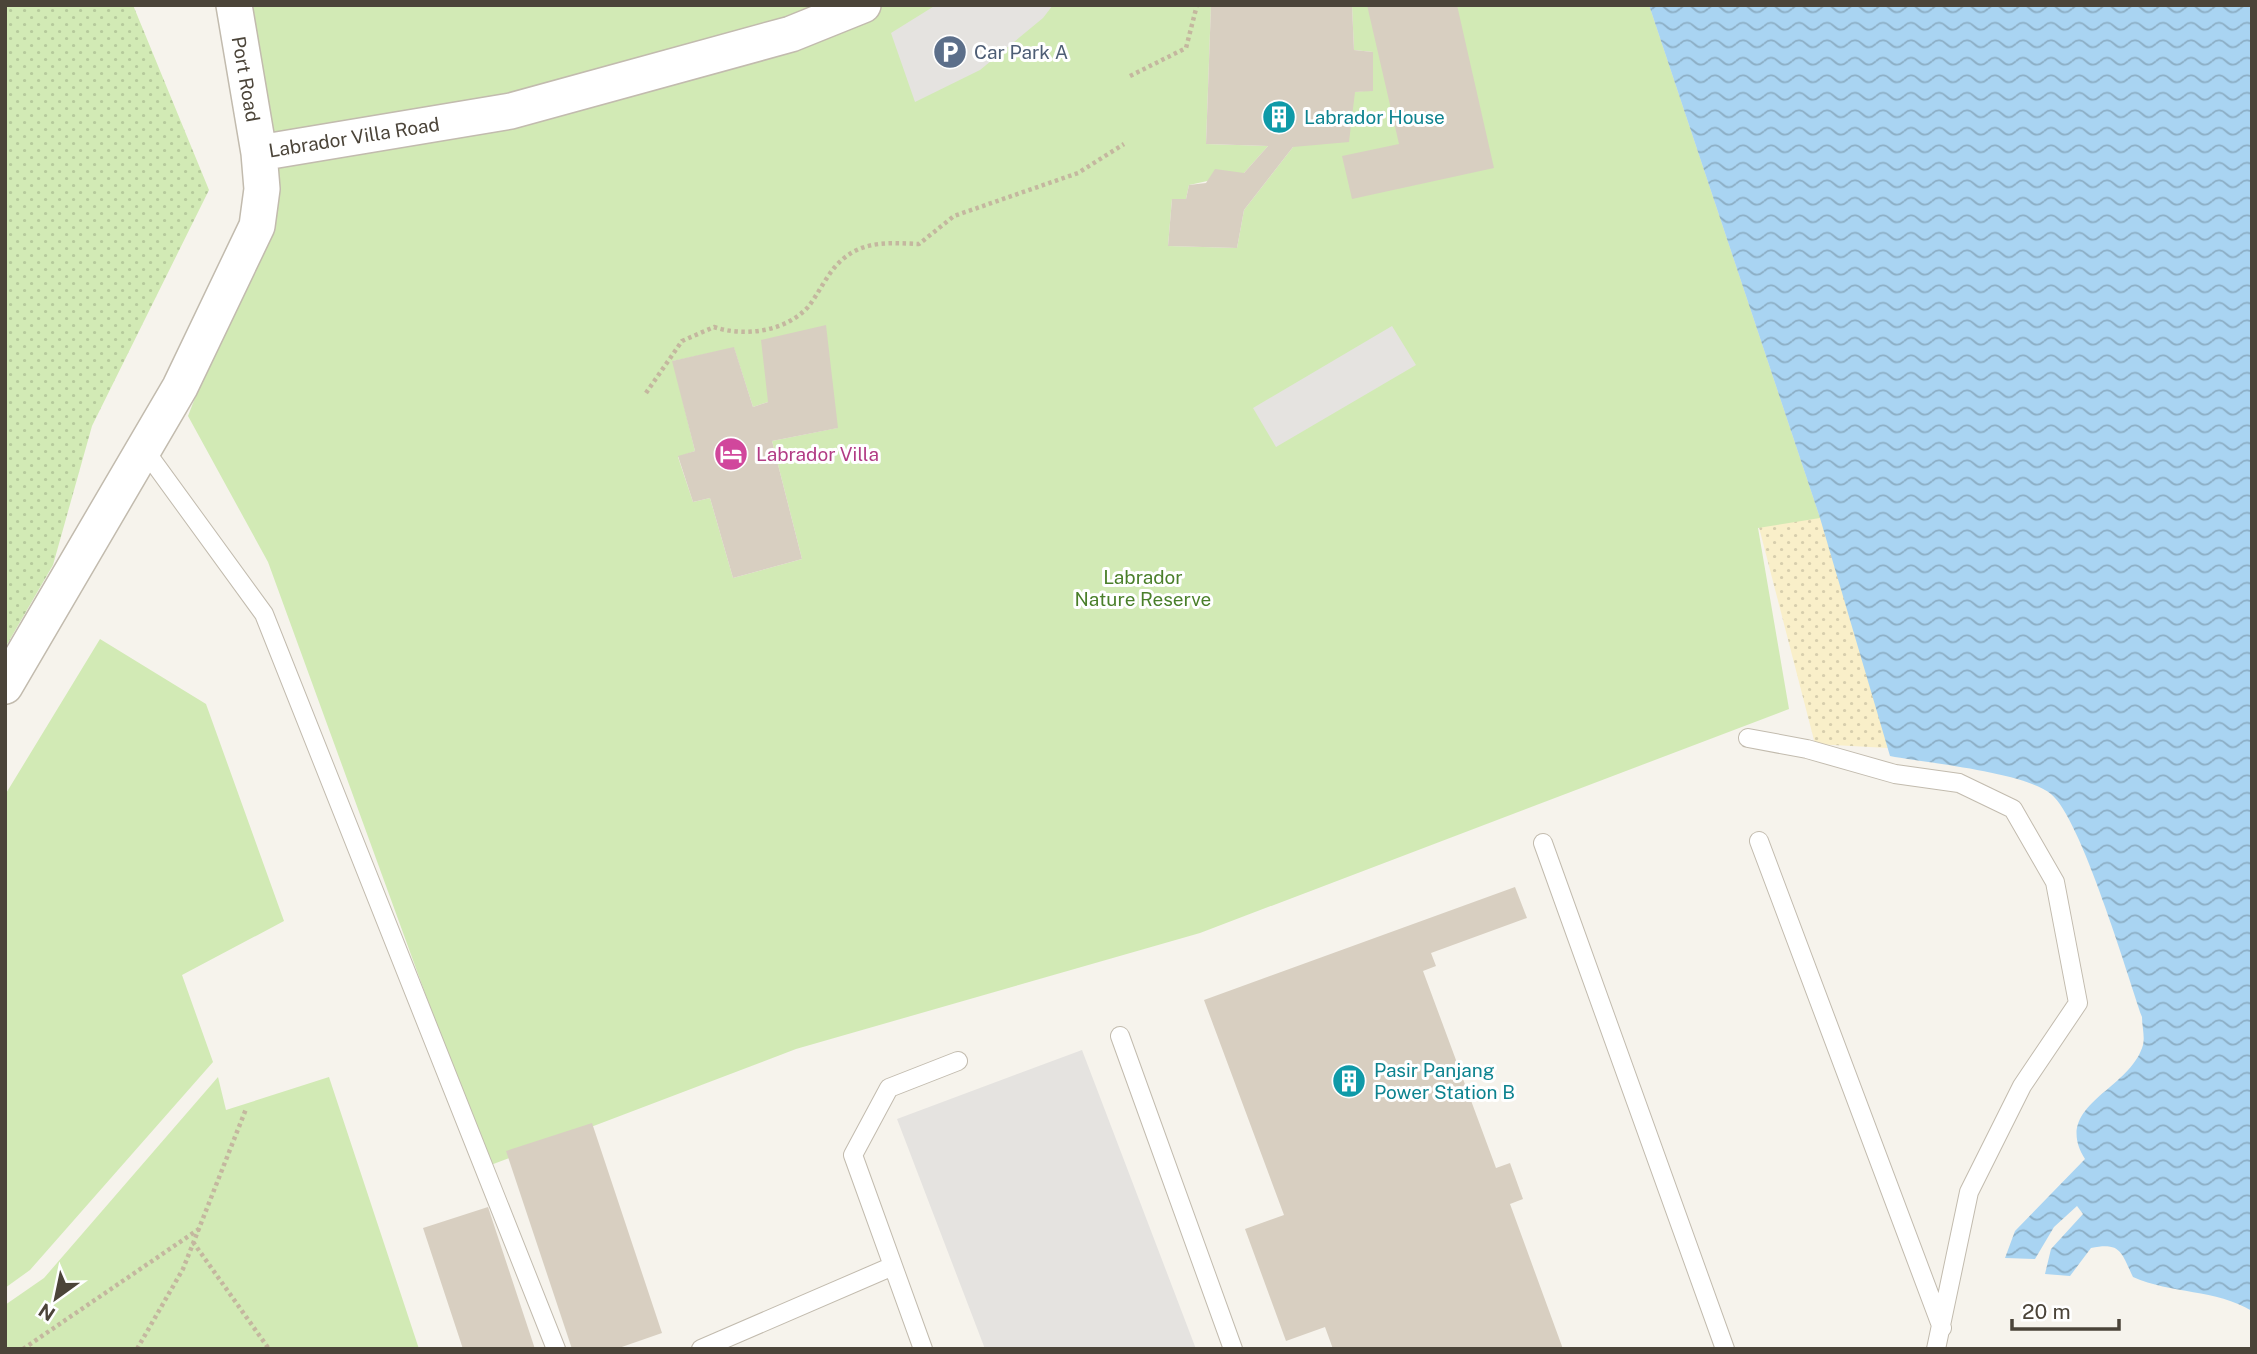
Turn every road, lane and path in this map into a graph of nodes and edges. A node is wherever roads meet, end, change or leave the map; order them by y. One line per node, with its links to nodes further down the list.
1 (233, 5): 6 (street, Port Road)
2 (863, 5): 6 (street, Labrador Villa Road)
3 (1198, 5): 4 (path)
4 (1130, 76)
5 (1124, 144): 7 (path)
6 (259, 153): 8 (street, Labrador Villa Road)
7 (646, 393)
8 (144, 449): 9 (street, Labrador Villa Road); 23 (lane)
9 (5, 686)
10 (1748, 738): 19 (lane)
11 (1759, 841): 19 (lane)
12 (1543, 843): 27 (lane)
13 (1119, 1035): 26 (lane)
14 (958, 1061): 18 (lane)
15 (246, 1109): 16 (path)
16 (199, 1228): 17 (path); 20 (path)
17 (193, 1242): 21 (path); 22 (path)
18 (893, 1266): 24 (lane); 25 (lane)
19 (1942, 1328): 28 (lane)
20 (23, 1349)
21 (137, 1349)
22 (269, 1349)
23 (556, 1349)
24 (701, 1349)
25 (923, 1349)
26 (1233, 1349)
27 (1725, 1349)
28 (1936, 1349)

